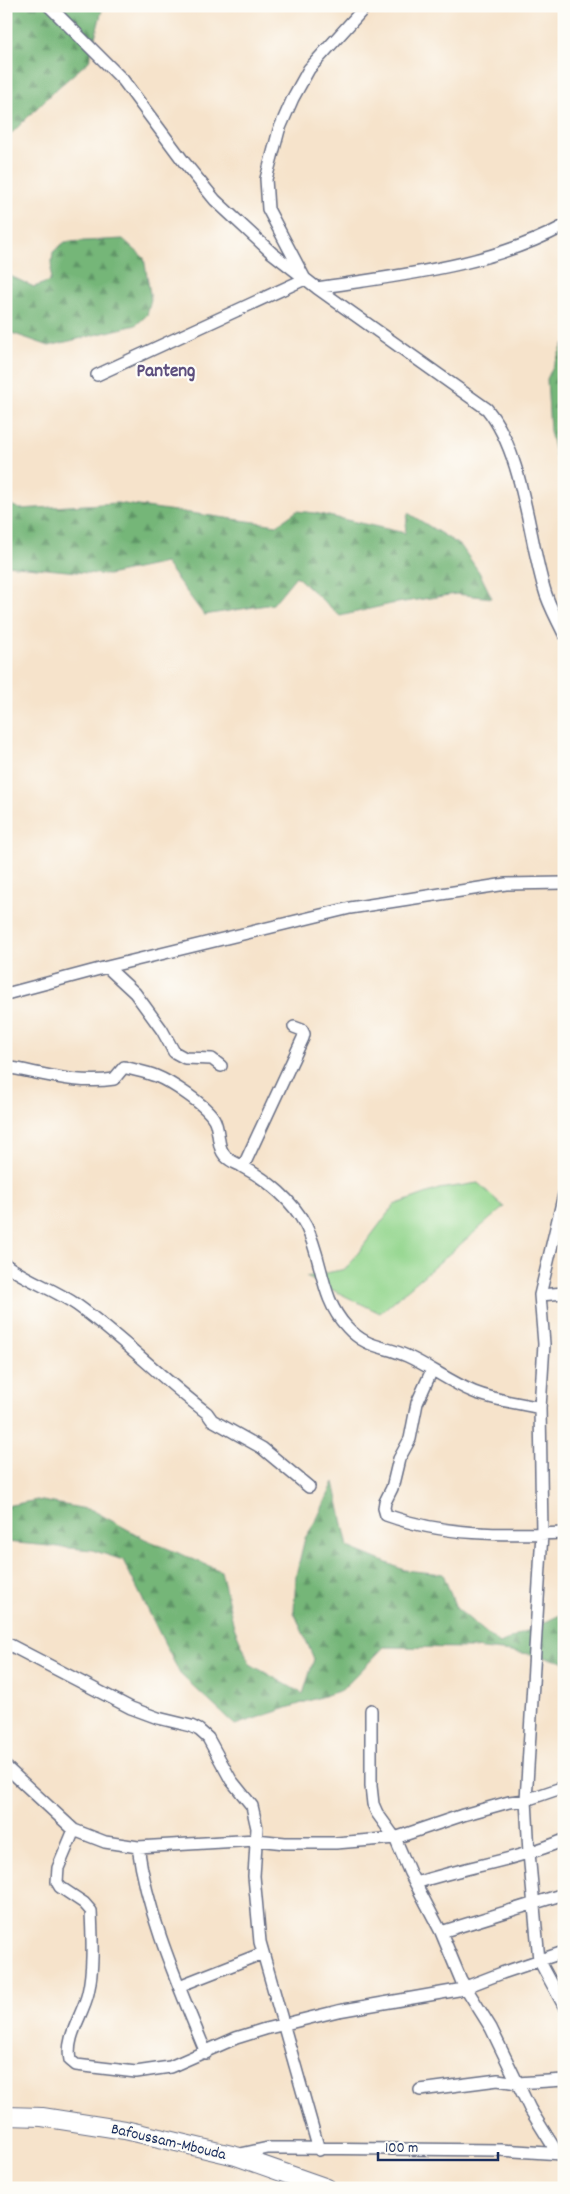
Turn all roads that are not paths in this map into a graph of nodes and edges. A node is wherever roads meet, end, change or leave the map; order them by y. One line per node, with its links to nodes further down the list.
1 (49, 6): 4 (street)
2 (366, 6): 4 (street)
3 (564, 226): 5 (street)
4 (305, 279): 5 (street); 6 (street)
5 (316, 288): 7 (street)
6 (97, 375)
7 (564, 634)
8 (564, 883): 9 (street)
9 (107, 967): 10 (street); 12 (street)
10 (6, 994)
11 (294, 1027): 14 (street)
12 (221, 1066)
13 (6, 1067): 14 (street)
14 (244, 1167): 19 (street)
15 (564, 1194): 18 (street)
16 (6, 1265): 21 (street)
17 (564, 1293): 18 (street)
18 (540, 1295): 20 (street)
19 (432, 1370): 20 (street); 23 (street)
20 (540, 1408): 23 (street)
21 (309, 1487)
22 (564, 1532): 23 (street)
23 (542, 1534): 28 (street)
24 (6, 1643): 31 (street)
25 (371, 1710): 30 (street)
26 (6, 1767): 29 (street)
27 (564, 1788): 28 (street)
28 (526, 1800): 30 (street); 34 (street)
29 (74, 1830): 33 (street); 46 (street)
30 (395, 1838): 31 (street); 35 (street)
31 (256, 1840): 33 (street); 40 (street)
32 (564, 1840): 34 (street)
33 (138, 1847): 42 (street)
34 (529, 1853): 35 (street); 37 (street)
35 (416, 1883): 38 (street)
36 (564, 1894): 37 (street)
37 (533, 1904): 38 (street); 41 (street)
38 (441, 1932): 43 (street)
39 (564, 1952): 41 (street)
40 (263, 1954): 42 (street); 45 (street)
41 (540, 1960): 43 (street); 44 (street)
42 (179, 1986): 46 (street)
43 (466, 1987): 45 (street); 48 (street)
44 (564, 2006)
45 (282, 2025): 46 (street); 51 (street)
46 (206, 2053)
47 (564, 2080): 48 (street)
48 (517, 2083): 49 (street); 52 (street)
49 (420, 2090)
50 (6, 2116): 53 (highway, Bafoussam-Mbouda)
51 (319, 2150): 52 (street); 53 (street)
52 (561, 2154)
53 (236, 2156): 54 (highway, Bafoussam-Mbouda)
54 (326, 2188)

